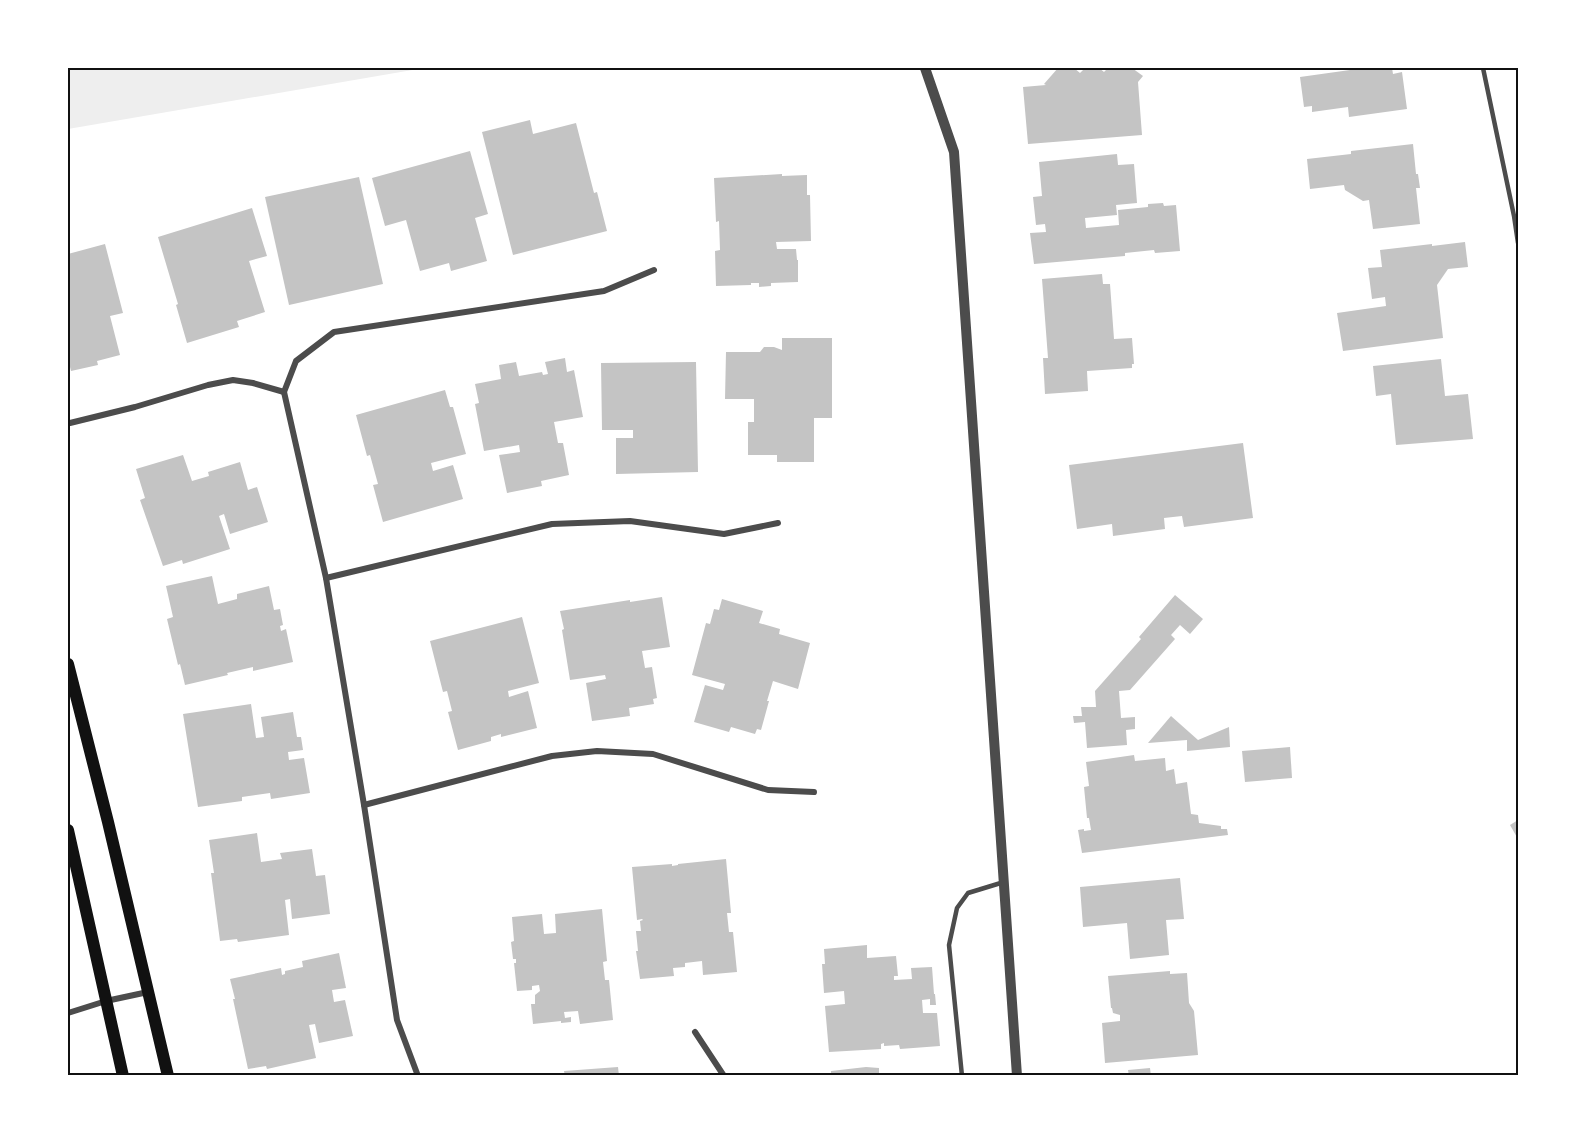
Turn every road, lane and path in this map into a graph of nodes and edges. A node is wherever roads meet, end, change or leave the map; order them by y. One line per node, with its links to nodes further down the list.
1 (925, 68): 13 (street)
2 (1483, 68): 3 (lane)
3 (1518, 243)
4 (654, 270): 5 (street)
5 (284, 392): 6 (street); 8 (street)
6 (69, 423)
7 (778, 523): 8 (street)
8 (326, 578): 11 (street)
9 (68, 664): 14 (main road)
10 (814, 792): 11 (street)
11 (364, 805): 20 (street)
12 (68, 830): 15 (main road)
13 (1004, 882): 22 (lane); 23 (street)
14 (147, 992): 15 (street); 19 (main road)
15 (106, 1001): 16 (street); 18 (main road)
16 (68, 1013)
17 (695, 1032): 21 (street)
18 (123, 1076)
19 (168, 1076)
20 (418, 1076)
21 (724, 1076)
22 (962, 1076)
23 (1017, 1076)

